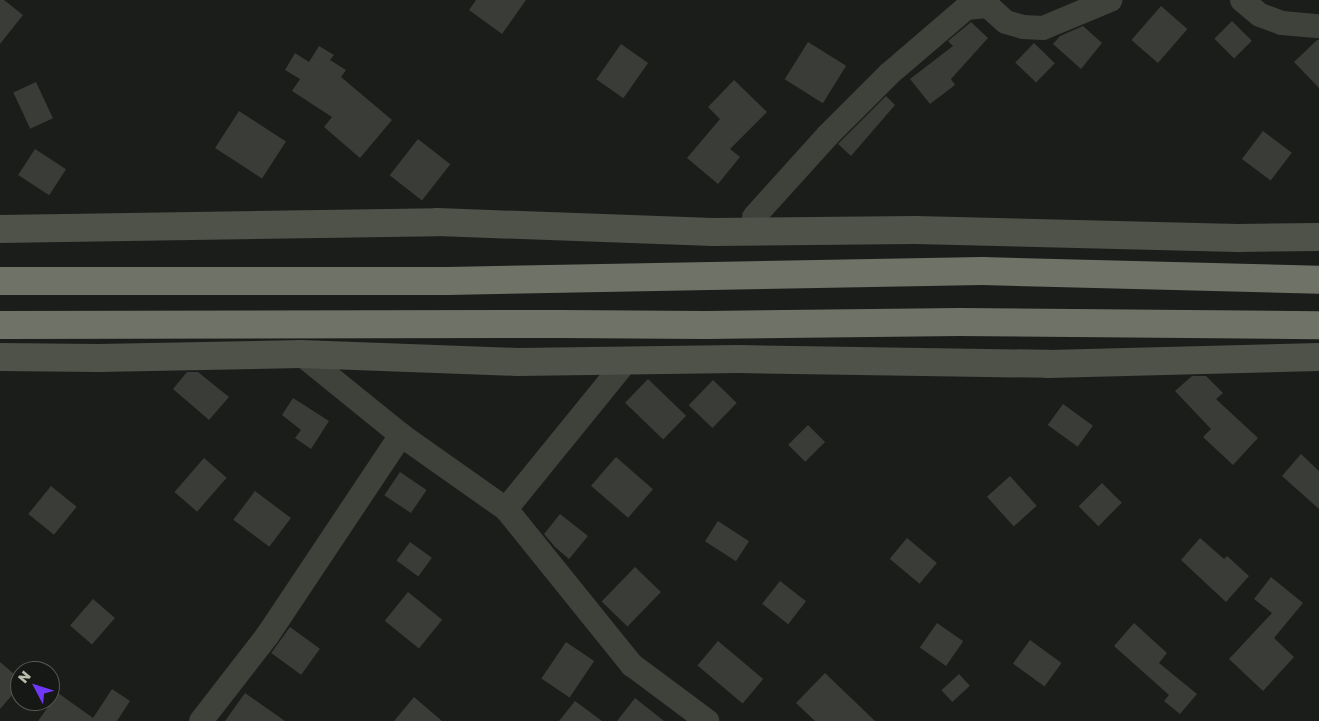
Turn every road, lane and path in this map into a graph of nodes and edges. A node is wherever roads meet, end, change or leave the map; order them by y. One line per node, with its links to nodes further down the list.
1 (1110, 0): 4 (street)
2 (1242, 0): 3 (street)
3 (1319, 26)
4 (754, 217)
5 (0, 229): 6 (street)
6 (1319, 237)
7 (1319, 280): 8 (highway)
8 (0, 281)
9 (1319, 324): 10 (highway)
10 (0, 326)
11 (301, 354): 12 (street); 14 (street); 15 (street)
12 (0, 357)
13 (1319, 357): 14 (street)
14 (626, 360): 16 (street)
15 (400, 435): 16 (street); 17 (street)
16 (506, 508): 18 (street)
17 (201, 721)
18 (707, 721)

